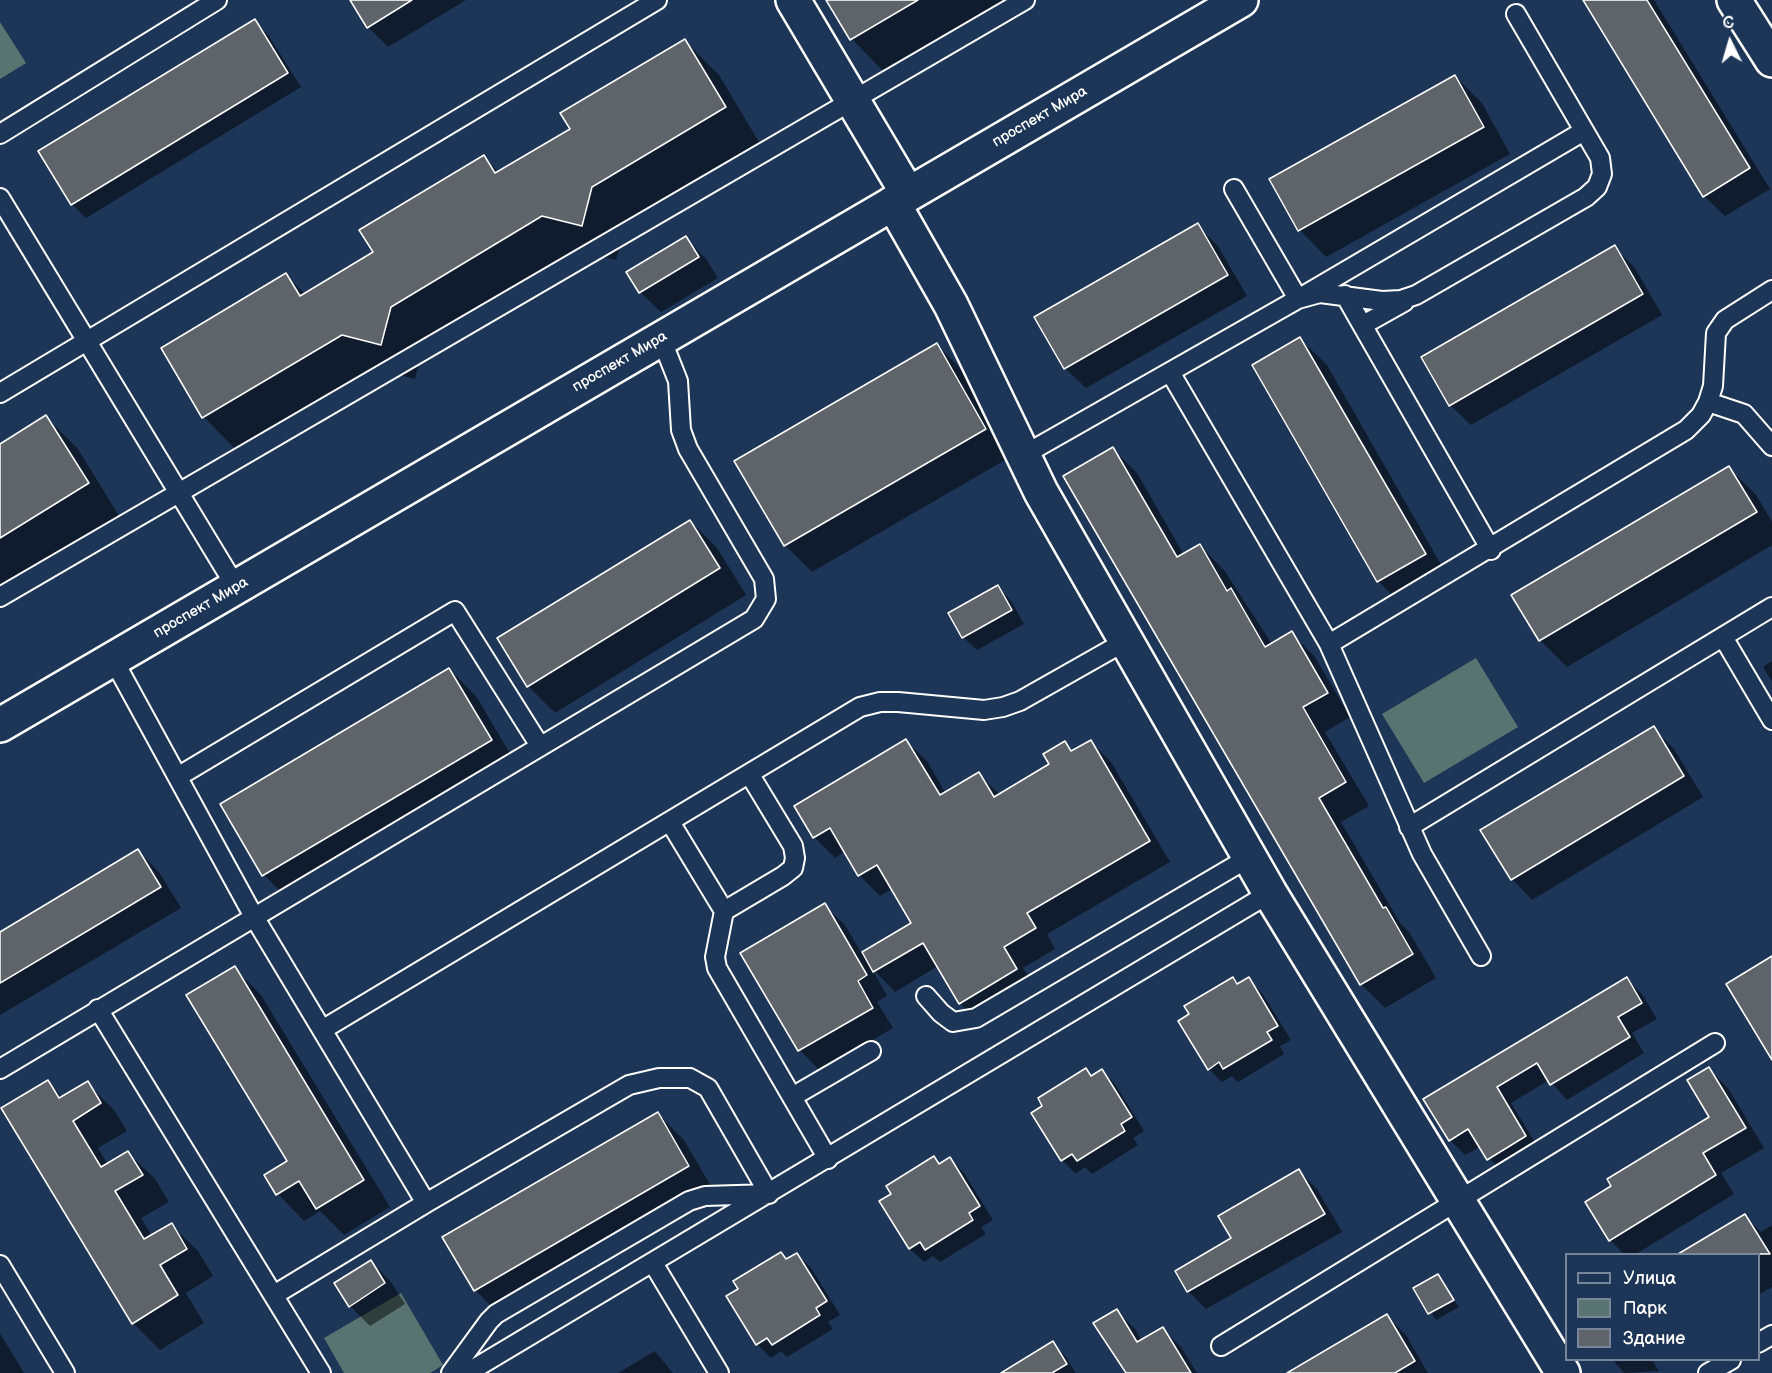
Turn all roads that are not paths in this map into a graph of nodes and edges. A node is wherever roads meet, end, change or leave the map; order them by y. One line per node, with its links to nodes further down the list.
1 (217, 0): 11 (lane)
2 (657, 0): 21 (lane)
3 (793, 0): 9 (street)
4 (1025, 0): 9 (lane)
5 (1241, 0): 14 (street, проспект Мира)
6 (1734, 0): 8 (street)
7 (1516, 15): 10 (lane)
8 (1772, 60)
9 (852, 99): 14 (street); 27 (lane)
10 (1584, 131): 17 (lane); 18 (lane)
11 (0, 134)
12 (1234, 189): 18 (lane)
13 (0, 198): 21 (lane)
14 (900, 199): 20 (street, проспект Мира); 26 (street)
15 (1772, 290): 24 (lane)
16 (1345, 295): 17 (lane); 18 (lane); 19 (lane)
17 (1416, 295): 19 (lane)
18 (1298, 299): 22 (lane)
19 (1363, 325): 28 (lane)
20 (661, 339): 29 (street, проспект Мира); 38 (lane)
21 (86, 341): 23 (lane); 27 (lane)
22 (1170, 372): 26 (lane); 34 (lane)
23 (0, 393)
24 (1708, 402): 25 (lane); 28 (lane)
25 (1772, 446)
26 (1022, 456): 33 (street)
27 (180, 492): 29 (lane); 30 (lane)
28 (1491, 550): 34 (lane)
29 (236, 587): 35 (street, проспект Мира)
30 (0, 597)
31 (1772, 607): 32 (lane)
32 (1723, 637): 36 (lane); 42 (lane)
33 (1126, 641): 39 (lane); 43 (street)
34 (1329, 644): 42 (lane)
35 (113, 659): 37 (street, проспект Мира); 40 (lane)
36 (1772, 720)
37 (0, 725)
38 (540, 746): 40 (lane); 46 (lane)
39 (750, 775): 41 (lane); 45 (lane)
40 (179, 776): 46 (lane)
41 (670, 822): 45 (lane); 50 (lane)
42 (1409, 826): 47 (lane)
43 (1250, 857): 44 (street); 48 (lane)
44 (1270, 893): 55 (lane); 57 (street)
45 (724, 911): 54 (lane)
46 (253, 915): 49 (lane); 50 (lane)
47 (1481, 956)
48 (926, 996)
49 (98, 1009): 53 (lane); 61 (lane)
50 (322, 1030): 58 (lane)
51 (1715, 1043): 57 (lane)
52 (871, 1051): 54 (lane)
53 (0, 1069)
54 (792, 1097): 55 (lane)
55 (828, 1159): 56 (lane)
56 (769, 1194): 58 (lane); 59 (lane); 66 (lane)
57 (1457, 1201): 62 (lane); 69 (street)
58 (426, 1203): 61 (lane)
59 (652, 1263): 67 (lane); 68 (lane)
60 (0, 1265): 64 (lane)
61 (274, 1295): 65 (lane)
62 (1221, 1346)
63 (1728, 1361): 70 (lane)
64 (64, 1373)
65 (321, 1373)
66 (451, 1373)
67 (467, 1373)
68 (719, 1373)
69 (1563, 1373)
70 (1708, 1373)

